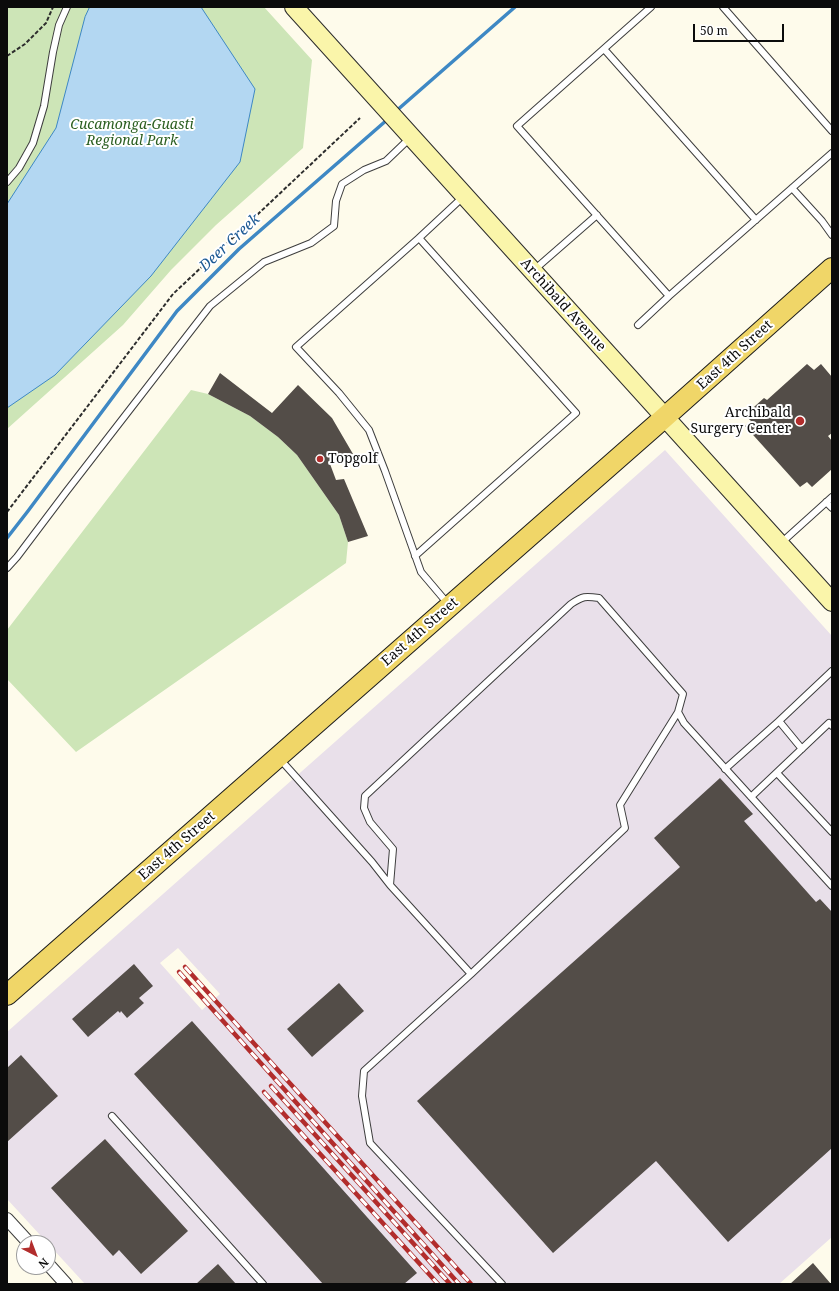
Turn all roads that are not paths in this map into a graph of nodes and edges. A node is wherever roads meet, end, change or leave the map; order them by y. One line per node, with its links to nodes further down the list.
1 (66, 7): 9 (lane)
2 (294, 7): 6 (main road, Archibald Avenue)
3 (651, 7): 5 (lane)
4 (722, 7): 7 (lane)
5 (604, 49): 12 (lane); 13 (lane)
6 (406, 131): 11 (main road, Archibald Avenue); 26 (lane)
7 (832, 131)
8 (832, 153): 10 (lane)
9 (7, 182)
10 (792, 188): 13 (lane); 14 (lane)
11 (464, 196): 15 (lane); 17 (main road, Archibald Avenue)
12 (597, 215): 17 (lane); 18 (lane)
13 (756, 220): 18 (lane)
14 (832, 235)
15 (419, 238): 25 (lane); 25 (lane)
16 (832, 268): 20 (main road, East 4th Street)
17 (532, 272): 20 (main road, Archibald Avenue)
18 (669, 296): 19 (lane)
19 (638, 326)
20 (666, 417): 24 (main road, Archibald Avenue); 28 (main road, East 4th Street)
21 (832, 497): 22 (lane)
22 (826, 502): 23 (lane); 24 (lane)
23 (832, 508)
24 (780, 544): 27 (main road, Archibald Avenue)
25 (415, 556): 28 (lane)
26 (7, 568)
27 (832, 602)
28 (450, 606): 34 (main road, East 4th Street)
29 (832, 671): 31 (lane)
30 (678, 712): 35 (lane); 39 (lane); 41 (lane)
31 (779, 721): 33 (lane); 35 (lane)
32 (832, 726): 33 (lane)
33 (802, 749): 36 (lane)
34 (278, 757): 39 (lane); 42 (main road, East 4th Street)
35 (726, 769): 37 (lane)
36 (777, 773): 37 (lane); 38 (lane)
37 (751, 798): 40 (lane)
38 (832, 832)
39 (390, 885): 41 (lane)
40 (832, 886)
41 (471, 974): 49 (lane)
42 (7, 995)
43 (112, 1116): 48 (lane)
44 (7, 1219): 45 (street)
45 (22, 1235)
46 (56, 1273): 47 (street)
47 (66, 1284)
48 (263, 1284)
49 (502, 1284)

